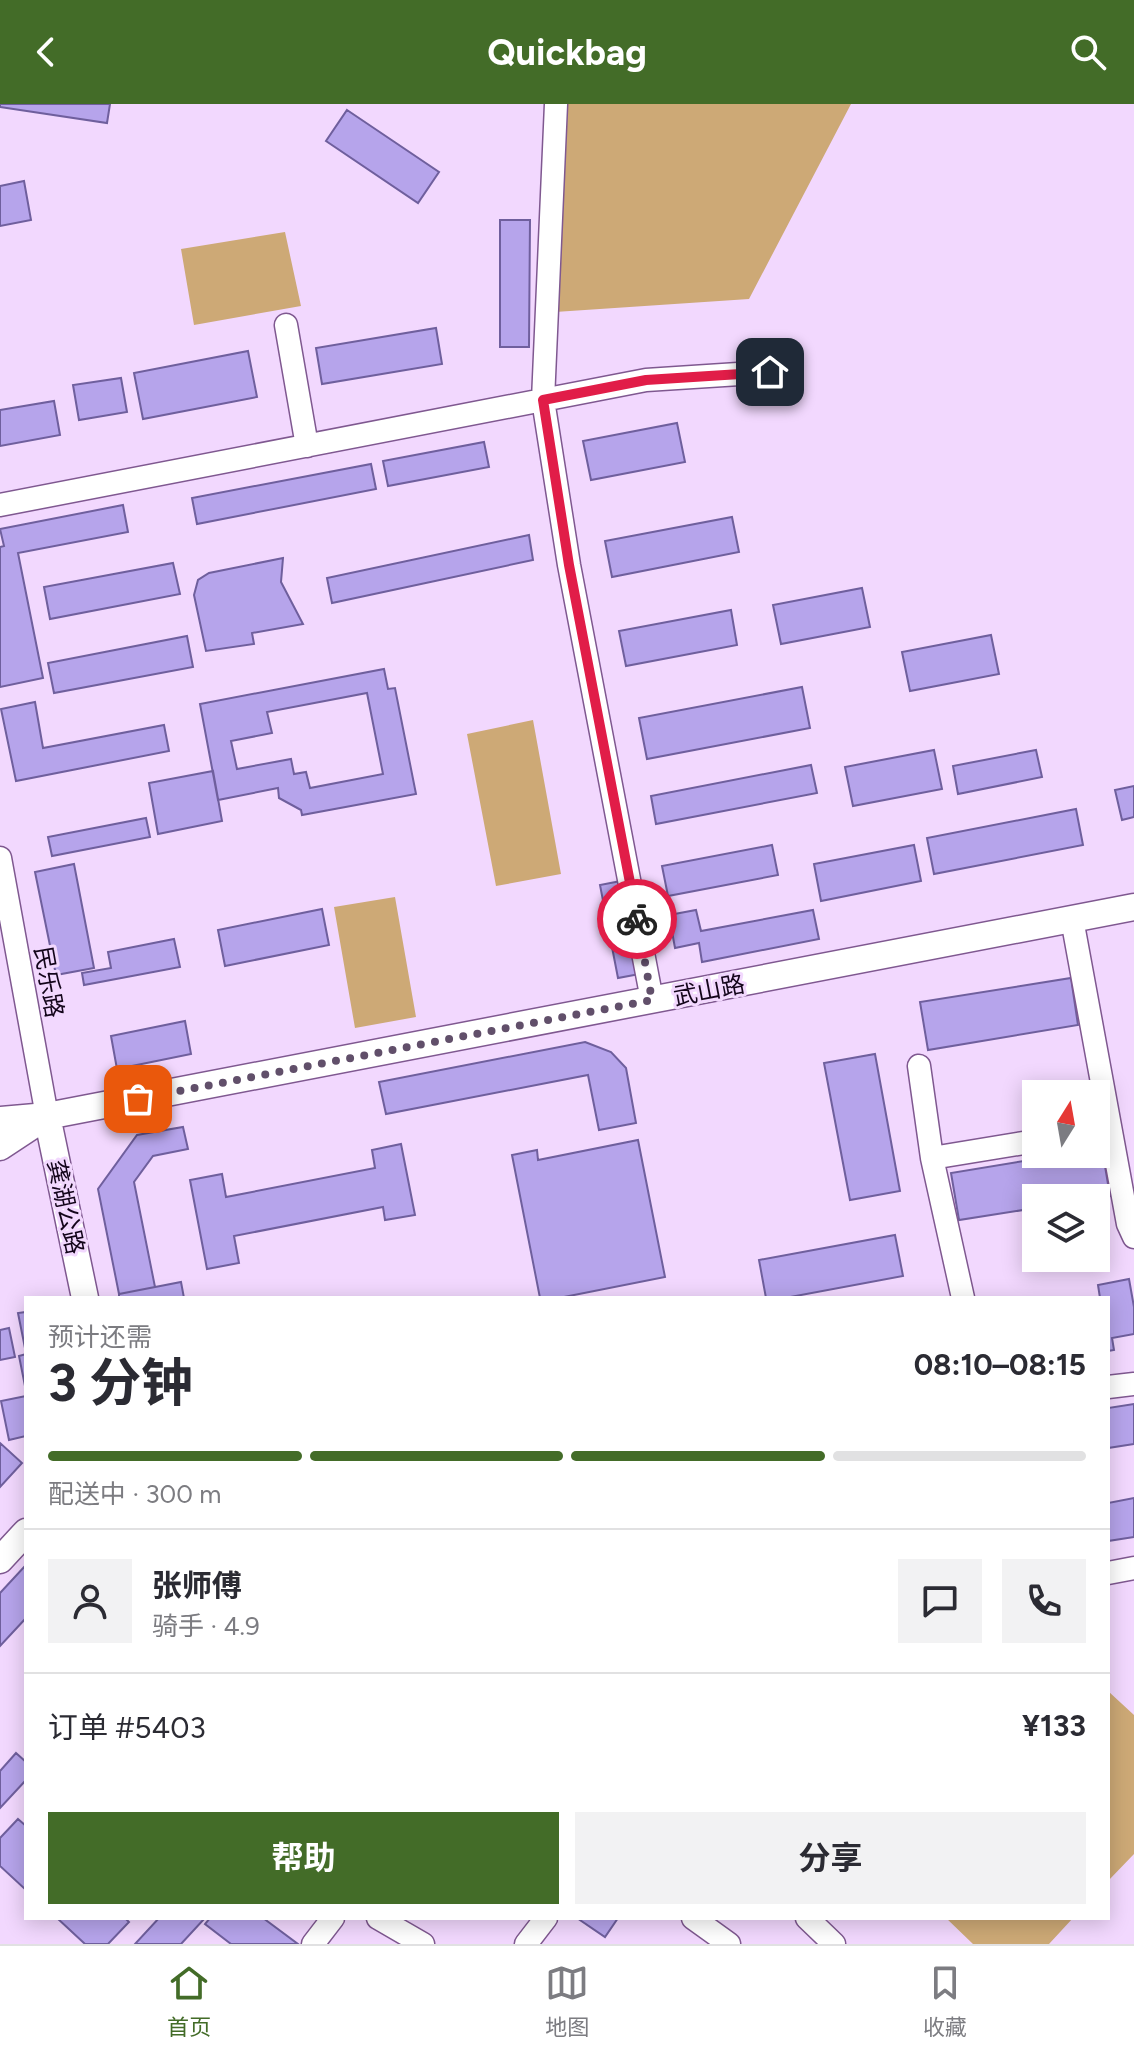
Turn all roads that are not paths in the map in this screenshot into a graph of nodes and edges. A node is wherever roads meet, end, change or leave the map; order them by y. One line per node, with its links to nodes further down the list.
1 (556, 104): 4 (street)
2 (286, 325): 5 (street)
3 (770, 372): 4 (street)
4 (543, 400): 5 (street); 10 (street)
5 (307, 446): 6 (street)
6 (0, 505)
7 (0, 858): 13 (street, 民乐路)
8 (1134, 907): 9 (main road, 武山路)
9 (1072, 919): 10 (main road, 武山路); 12 (street)
10 (652, 1000): 13 (main road, 武山路)
11 (919, 1066): 18 (street)
12 (1096, 1080)
13 (47, 1116): 14 (main road, 武山路); 16 (main road); 20 (main road, 龚湖公路)
14 (0, 1120)
15 (1022, 1143): 18 (street)
16 (0, 1147)
17 (1110, 1157): 19 (street)
18 (932, 1158): 21 (street)
19 (1134, 1237)
20 (85, 1296)
21 (963, 1296)
22 (1134, 1384): 23 (street)
23 (1110, 1387)
24 (24, 1534): 25 (main road)
25 (0, 1560)
26 (1134, 1568): 27 (street)
27 (1110, 1573)
28 (331, 1920): 34 (street)
29 (381, 1920): 35 (street)
30 (544, 1920): 36 (street)
31 (696, 1920): 37 (street)
32 (721, 1920): 37 (street)
33 (809, 1920): 38 (street)
34 (313, 1944)
35 (423, 1944)
36 (526, 1944)
37 (731, 1944)
38 (834, 1944)

